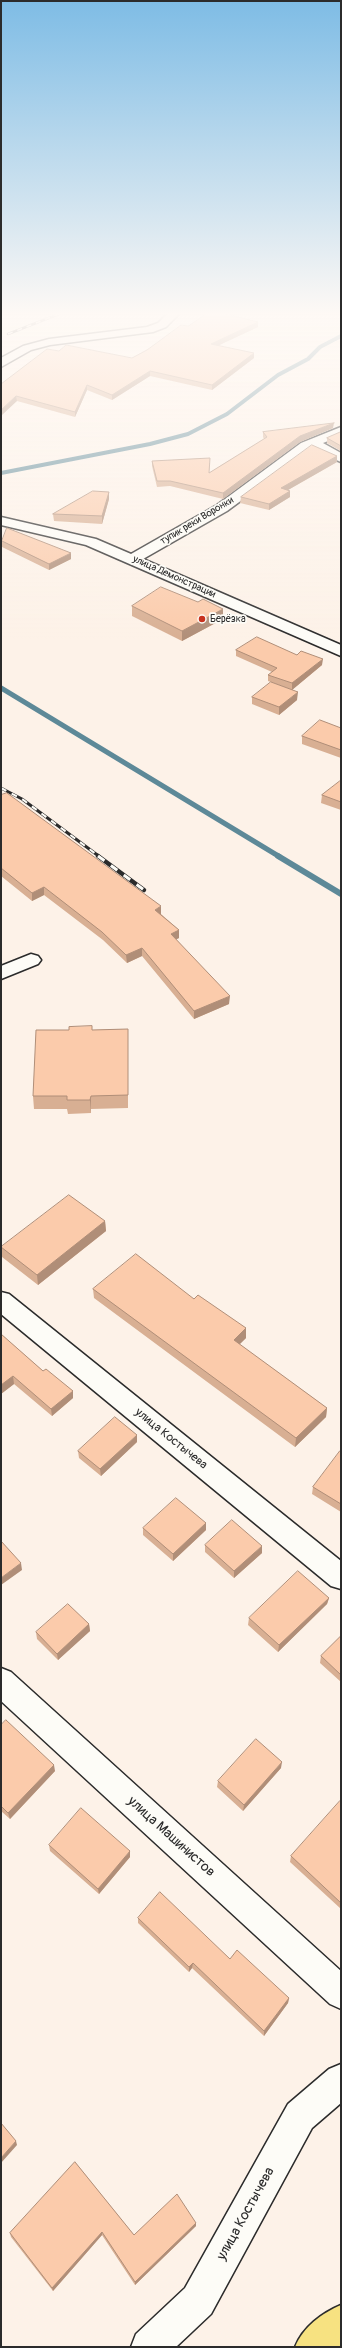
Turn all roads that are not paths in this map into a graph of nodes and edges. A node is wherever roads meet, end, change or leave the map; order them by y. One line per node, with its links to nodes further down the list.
1 (341, 431): 2 (street, тупик реки Воронки)
2 (313, 443): 3 (street); 5 (street, тупик реки Воронки)
3 (341, 458)
4 (1, 521): 5 (street, улица Демонстрации)
5 (133, 559): 6 (street, улица Демонстрации)
6 (341, 651)
7 (30, 960): 8 (street)
8 (1, 974)
9 (1, 1301): 10 (street, улица Костычева)
10 (341, 1577)
11 (1, 1682): 12 (street, улица Машинистов)
12 (341, 1993)
13 (341, 2081): 15 (street, улица Костычева)
14 (341, 2323): 16 (main road)
15 (149, 2347)
16 (313, 2347)

